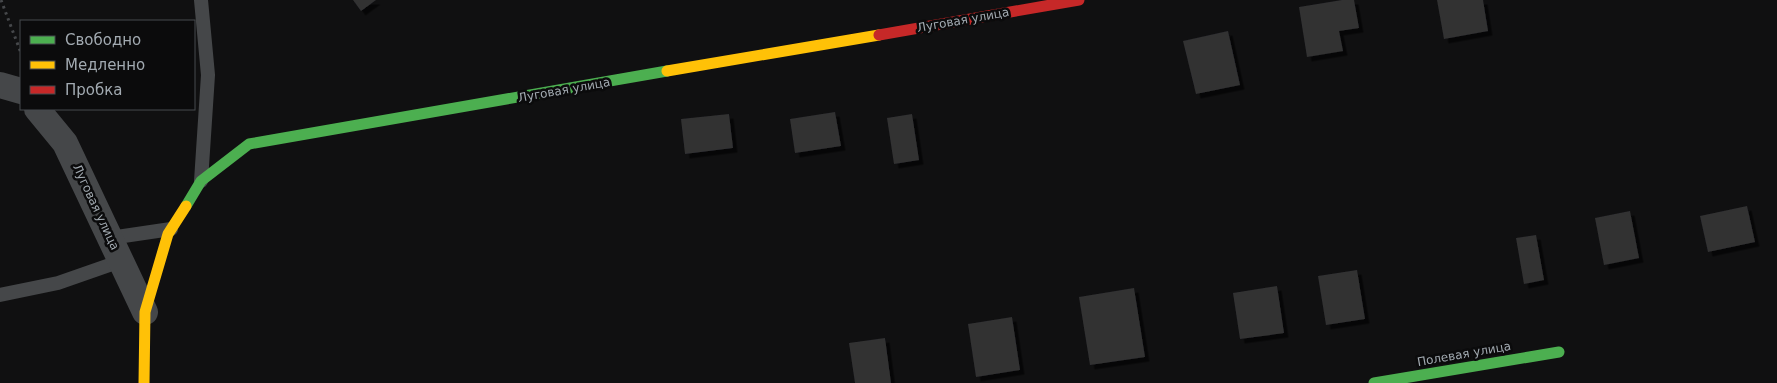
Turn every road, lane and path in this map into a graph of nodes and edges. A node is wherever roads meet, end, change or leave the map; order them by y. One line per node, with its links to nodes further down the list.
1 (1, 0): 4 (path)
2 (201, 0): 8 (lane)
3 (1079, 0): 8 (street, Луговая улица)
4 (20, 50)
5 (0, 85): 6 (street)
6 (20, 91)
7 (38, 110): 10 (street, Луговая улица)
8 (201, 181): 9 (street, Луговая улица)
9 (171, 229): 10 (lane); 13 (street, Луговая улица)
10 (110, 238): 11 (street, Луговая улица)
11 (121, 261): 12 (lane); 13 (street, Луговая улица)
12 (0, 295)
13 (145, 312): 15 (street, Луговая улица)
14 (1559, 352): 16 (street, Полевая улица)
15 (144, 383)
16 (1374, 383)

